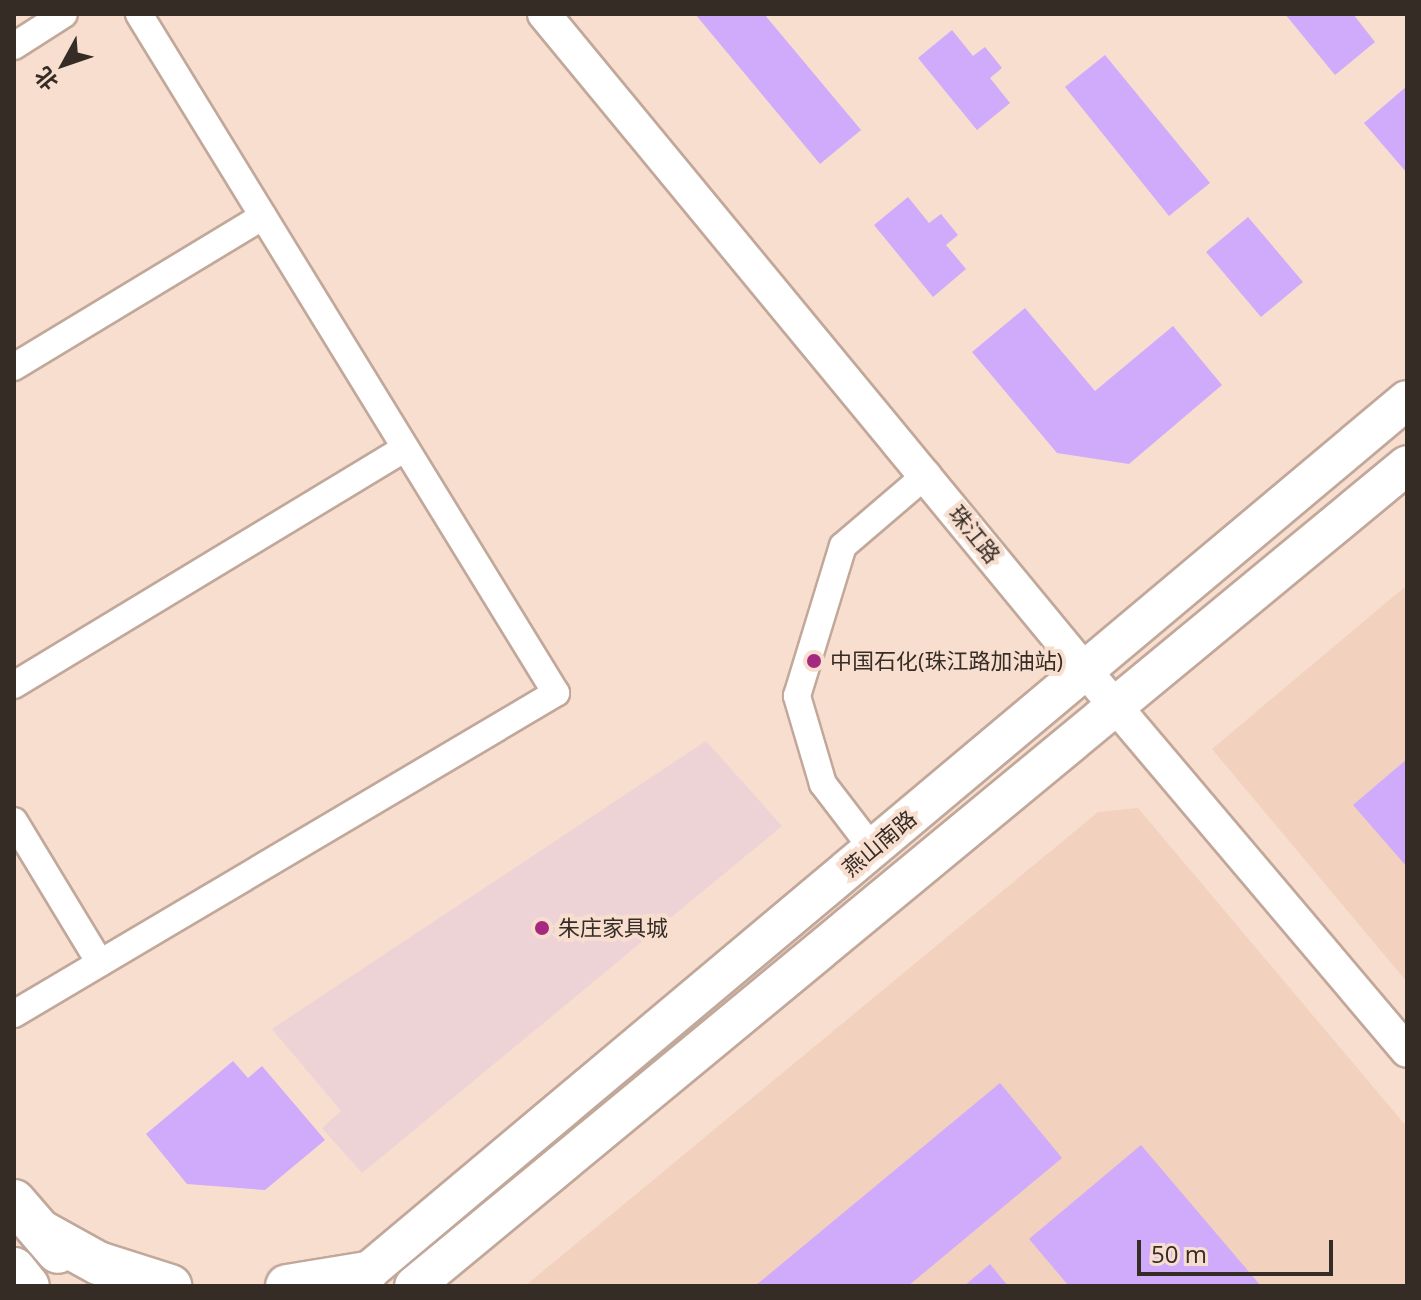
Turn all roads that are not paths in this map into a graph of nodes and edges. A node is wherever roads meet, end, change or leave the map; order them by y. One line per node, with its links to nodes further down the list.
1 (64, 14): 4 (street)
2 (139, 14): 5 (street)
3 (544, 14): 10 (street, 珠江路)
4 (14, 46)
5 (263, 216): 6 (street); 8 (street)
6 (14, 367)
7 (1407, 400): 11 (main road, 燕山南路)
8 (405, 448): 12 (street); 16 (street)
9 (1407, 465): 13 (main road)
10 (927, 474): 11 (street, 珠江路); 15 (street)
11 (1084, 669): 13 (street, 珠江路); 15 (main road, 燕山南路)
12 (14, 685)
13 (1117, 708): 18 (street, 珠江路); 26 (main road)
14 (14, 821): 16 (street)
15 (872, 848): 21 (main road, 燕山南路)
16 (100, 963): 17 (street)
17 (14, 1014)
18 (1407, 1051)
19 (27, 1216): 23 (main road); 24 (main road)
20 (14, 1269): 22 (main road)
21 (359, 1280): 25 (main road)
22 (28, 1286)
23 (87, 1286)
24 (170, 1286)
25 (287, 1286)
26 (414, 1286)

